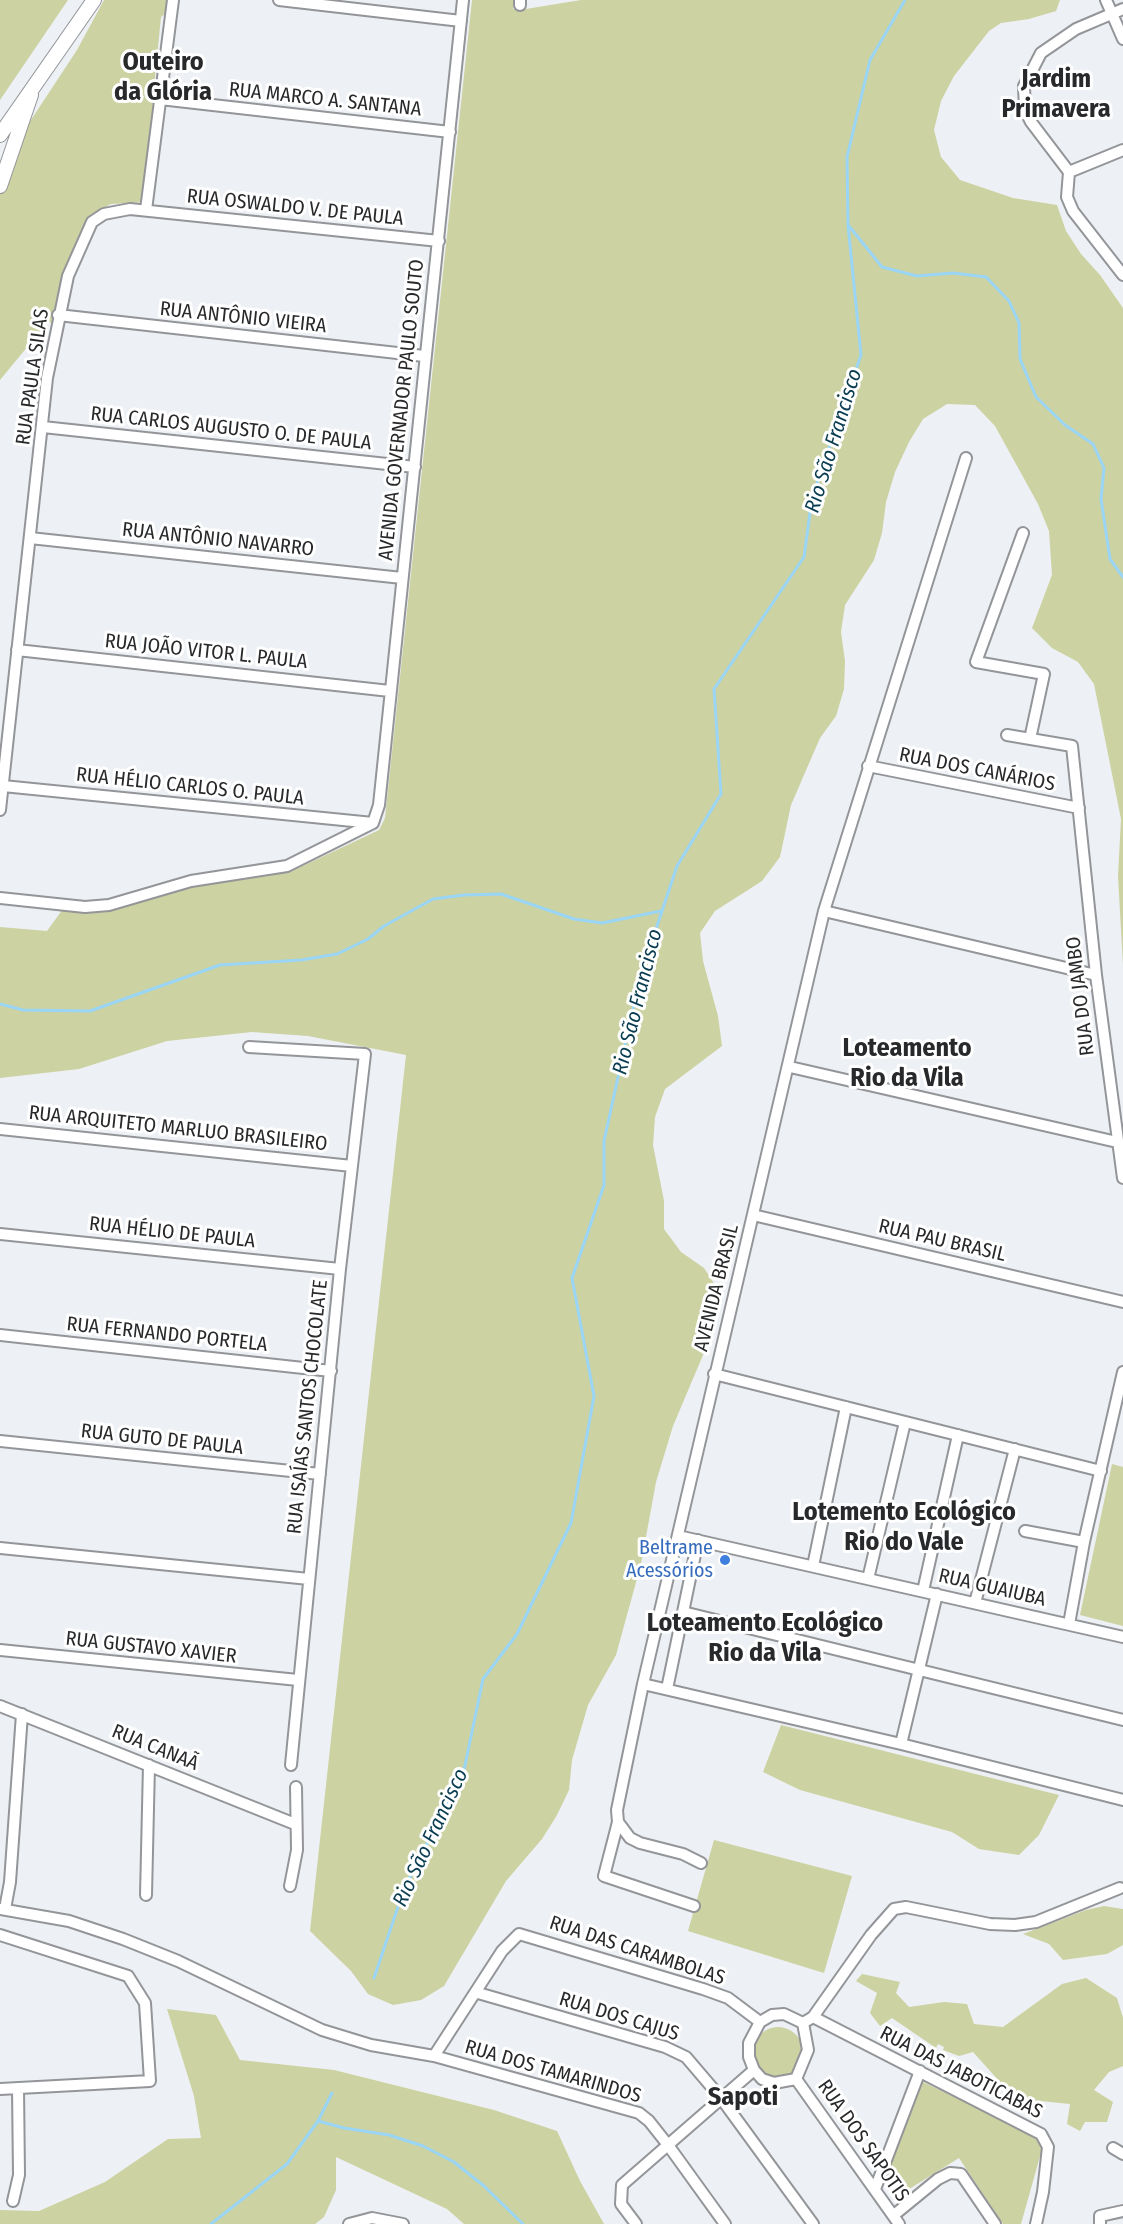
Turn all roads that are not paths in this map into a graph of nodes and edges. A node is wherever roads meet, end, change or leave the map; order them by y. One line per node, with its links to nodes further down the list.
1 (94, 0): 10 (street)
2 (172, 0): 11 (street)
3 (279, 0): 8 (street)
4 (463, 0): 8 (street, AVENIDA GOVERNADOR PAULO SOUTO)
5 (1106, 0): 7 (street)
6 (1123, 9): 7 (street)
7 (1112, 14): 9 (street); 15 (street)
8 (461, 21): 12 (street, AVENIDA GOVERNADOR PAULO SOUTO)
9 (1123, 39)
10 (34, 84): 13 (street); 16 (street)
11 (160, 99): 12 (street, RUA MARCO A. SANTANA); 17 (street)
12 (450, 132): 18 (street, AVENIDA GOVERNADOR PAULO SOUTO)
13 (0, 135)
14 (1123, 150): 15 (street)
15 (1069, 172): 19 (street)
16 (2, 180)
17 (146, 210): 18 (street, RUA OSWALDO V. DE PAULA); 20 (street, RUA PAULA SILAS)
18 (439, 241): 21 (street, AVENIDA GOVERNADOR PAULO SOUTO)
19 (1123, 275)
20 (58, 315): 21 (street, RUA ANTÔNIO VIEIRA); 22 (street, RUA PAULA SILAS)
21 (424, 356): 24 (street, AVENIDA GOVERNADOR PAULO SOUTO)
22 (43, 427): 24 (street, RUA CARLOS AUGUSTO O. DE PAULA); 26 (street, RUA PAULA SILAS)
23 (966, 458): 32 (street, AVENIDA BRASIL)
24 (415, 467): 27 (street, AVENIDA GOVERNADOR PAULO SOUTO)
25 (1023, 533): 31 (street)
26 (30, 538): 27 (street, RUA ANTÔNIO NAVARRO); 28 (street, RUA PAULA SILAS)
27 (402, 578): 29 (street, AVENIDA GOVERNADOR PAULO SOUTO)
28 (17, 650): 29 (street, RUA JOÃO VITOR L. PAULA); 33 (street, RUA PAULA SILAS)
29 (390, 691): 36 (street, AVENIDA GOVERNADOR PAULO SOUTO)
30 (1007, 735): 31 (street)
31 (1030, 739): 34 (street, RUA DO JAMBO)
32 (868, 766): 34 (street, RUA DOS CANÁRIOS); 38 (street, AVENIDA BRASIL)
33 (3, 786): 35 (street, RUA PAULA SILAS); 36 (street, RUA HÉLIO CARLOS O. PAULA)
34 (1079, 808): 39 (street, RUA DO JAMBO)
35 (0, 810)
36 (373, 824): 37 (street)
37 (0, 898)
38 (824, 911): 39 (street); 41 (street, AVENIDA BRASIL)
39 (1096, 975): 43 (street, RUA DO JAMBO)
40 (249, 1047): 44 (street, RUA ISAÍAS SANTOS CHOCOLATE)
41 (790, 1067): 43 (street); 46 (street, AVENIDA BRASIL)
42 (0, 1129): 44 (street, RUA ARQUITETO MARLUO BRASILEIRO)
43 (1117, 1142): 45 (street, RUA DO JAMBO)
44 (352, 1166): 48 (street, RUA ISAÍAS SANTOS CHOCOLATE)
45 (1123, 1178)
46 (753, 1215): 49 (street, RUA PAU BRASIL); 53 (street, AVENIDA BRASIL)
47 (0, 1233): 48 (street, RUA HÉLIO DE PAULA)
48 (340, 1269): 51 (street, RUA ISAÍAS SANTOS CHOCOLATE)
49 (1123, 1302)
50 (0, 1335): 51 (street, RUA FERNANDO PORTELA)
51 (331, 1371): 60 (street, RUA ISAÍAS SANTOS CHOCOLATE)
52 (1123, 1372): 59 (street)
53 (714, 1374): 54 (street); 62 (street, AVENIDA BRASIL)
54 (846, 1407): 55 (street); 66 (street)
55 (905, 1422): 56 (street); 68 (street)
56 (958, 1435): 58 (street); 69 (street)
57 (0, 1441): 60 (street, RUA GUTO DE PAULA)
58 (1015, 1449): 59 (street); 71 (street)
59 (1101, 1471): 64 (street)
60 (320, 1474): 67 (street, RUA ISAÍAS SANTOS CHOCOLATE)
61 (1025, 1531): 64 (street)
62 (678, 1536): 63 (street, RUA GUAIUBA); 78 (street, AVENIDA BRASIL)
63 (698, 1540): 66 (street, RUA GUAIUBA); 72 (street)
64 (1084, 1542): 73 (street)
65 (0, 1548): 67 (street)
66 (813, 1566): 68 (street, RUA GUAIUBA)
67 (309, 1579): 77 (street, RUA ISAÍAS SANTOS CHOCOLATE)
68 (868, 1579): 69 (street, RUA GUAIUBA)
69 (923, 1591): 70 (street, RUA GUAIUBA)
70 (937, 1594): 71 (street, RUA GUAIUBA); 76 (street)
71 (975, 1603): 73 (street, RUA GUAIUBA)
72 (683, 1612): 76 (street); 79 (street)
73 (1069, 1624): 74 (street, RUA GUAIUBA)
74 (1123, 1637)
75 (0, 1650): 77 (street, RUA GUSTAVO XAVIER)
76 (919, 1669): 82 (street); 83 (street)
77 (298, 1680): 85 (street, RUA ISAÍAS SANTOS CHOCOLATE)
78 (643, 1684): 79 (street); 88 (street, AVENIDA BRASIL)
79 (667, 1689): 83 (street)
80 (0, 1706): 81 (street, RUA CANAÃ)
81 (22, 1714): 84 (street, RUA CANAÃ); 95 (street)
82 (1123, 1720)
83 (901, 1744): 87 (street)
84 (149, 1765): 89 (street, RUA CANAÃ); 93 (street)
85 (291, 1765)
86 (296, 1787): 89 (street)
87 (1123, 1800)
88 (618, 1822): 90 (street); 94 (street, AVENIDA BRASIL)
89 (295, 1824): 91 (street)
90 (701, 1863)
91 (290, 1886)
92 (1122, 1887): 98 (street)
93 (146, 1895)
94 (694, 1906)
95 (2, 1909): 100 (street, RUA DOS TAMARINDOS)
96 (0, 1935): 104 (street)
97 (478, 1993): 99 (street, RUA DAS CARAMBOLAS); 100 (street); 106 (street, RUA DOS CAJUS)
98 (808, 2020): 99 (street); 102 (street, RUA DAS JABOTICABAS); 103 (street)
99 (760, 2022): 101 (street)
100 (434, 2056): 107 (street, RUA DOS TAMARINDOS)
101 (754, 2070): 103 (street); 106 (street)
102 (920, 2071): 108 (street); 118 (street, RUA DAS JABOTICABAS)
103 (796, 2079): 108 (street, RUA DOS SAPOTIS)
104 (18, 2088): 105 (street); 109 (street)
105 (0, 2089)
106 (721, 2098): 107 (street); 116 (street, RUA DOS CAJUS)
107 (668, 2145): 114 (street); 115 (street, RUA DOS TAMARINDOS)
108 (875, 2189): 111 (street, RUA DOS SAPOTIS)
109 (13, 2201)
110 (1123, 2211): 119 (street)
111 (896, 2220): 117 (street)
112 (349, 2224): 113 (street)
113 (403, 2224)
114 (636, 2224)
115 (725, 2224)
116 (813, 2224)
117 (995, 2224)
118 (1036, 2224)
119 (1100, 2224)

